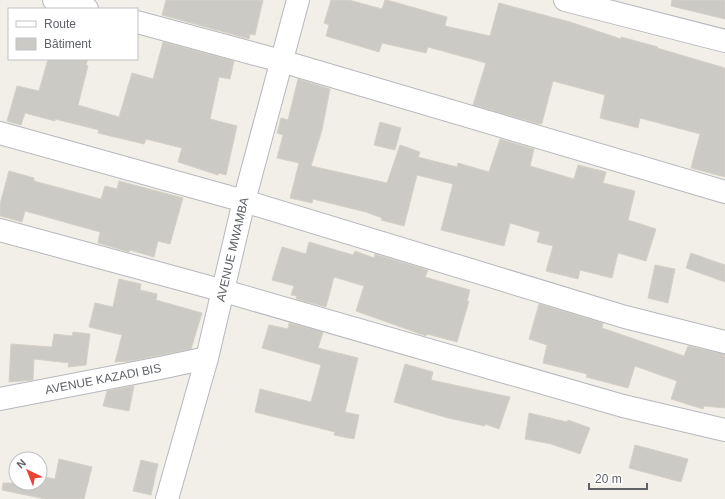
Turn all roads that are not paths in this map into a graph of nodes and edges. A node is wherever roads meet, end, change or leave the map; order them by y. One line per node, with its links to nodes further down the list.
1 (54, 0): 4 (street)
2 (298, 0): 7 (street, AVENUE MWAMBA)
3 (565, 0): 6 (street)
4 (83, 8)
5 (138, 22): 7 (street)
6 (725, 42)
7 (281, 61): 9 (street); 10 (street, AVENUE MWAMBA)
8 (0, 133): 10 (street)
9 (725, 192)
10 (244, 201): 12 (street, AVENUE MWAMBA); 13 (street)
11 (0, 230): 12 (street)
12 (224, 291): 14 (street, AVENUE MWAMBA); 16 (street)
13 (725, 342)
14 (207, 358): 15 (street, AVENUE KAZADI BIS); 17 (street, AVENUE MWAMBA)
15 (0, 399)
16 (725, 430)
17 (167, 499)

